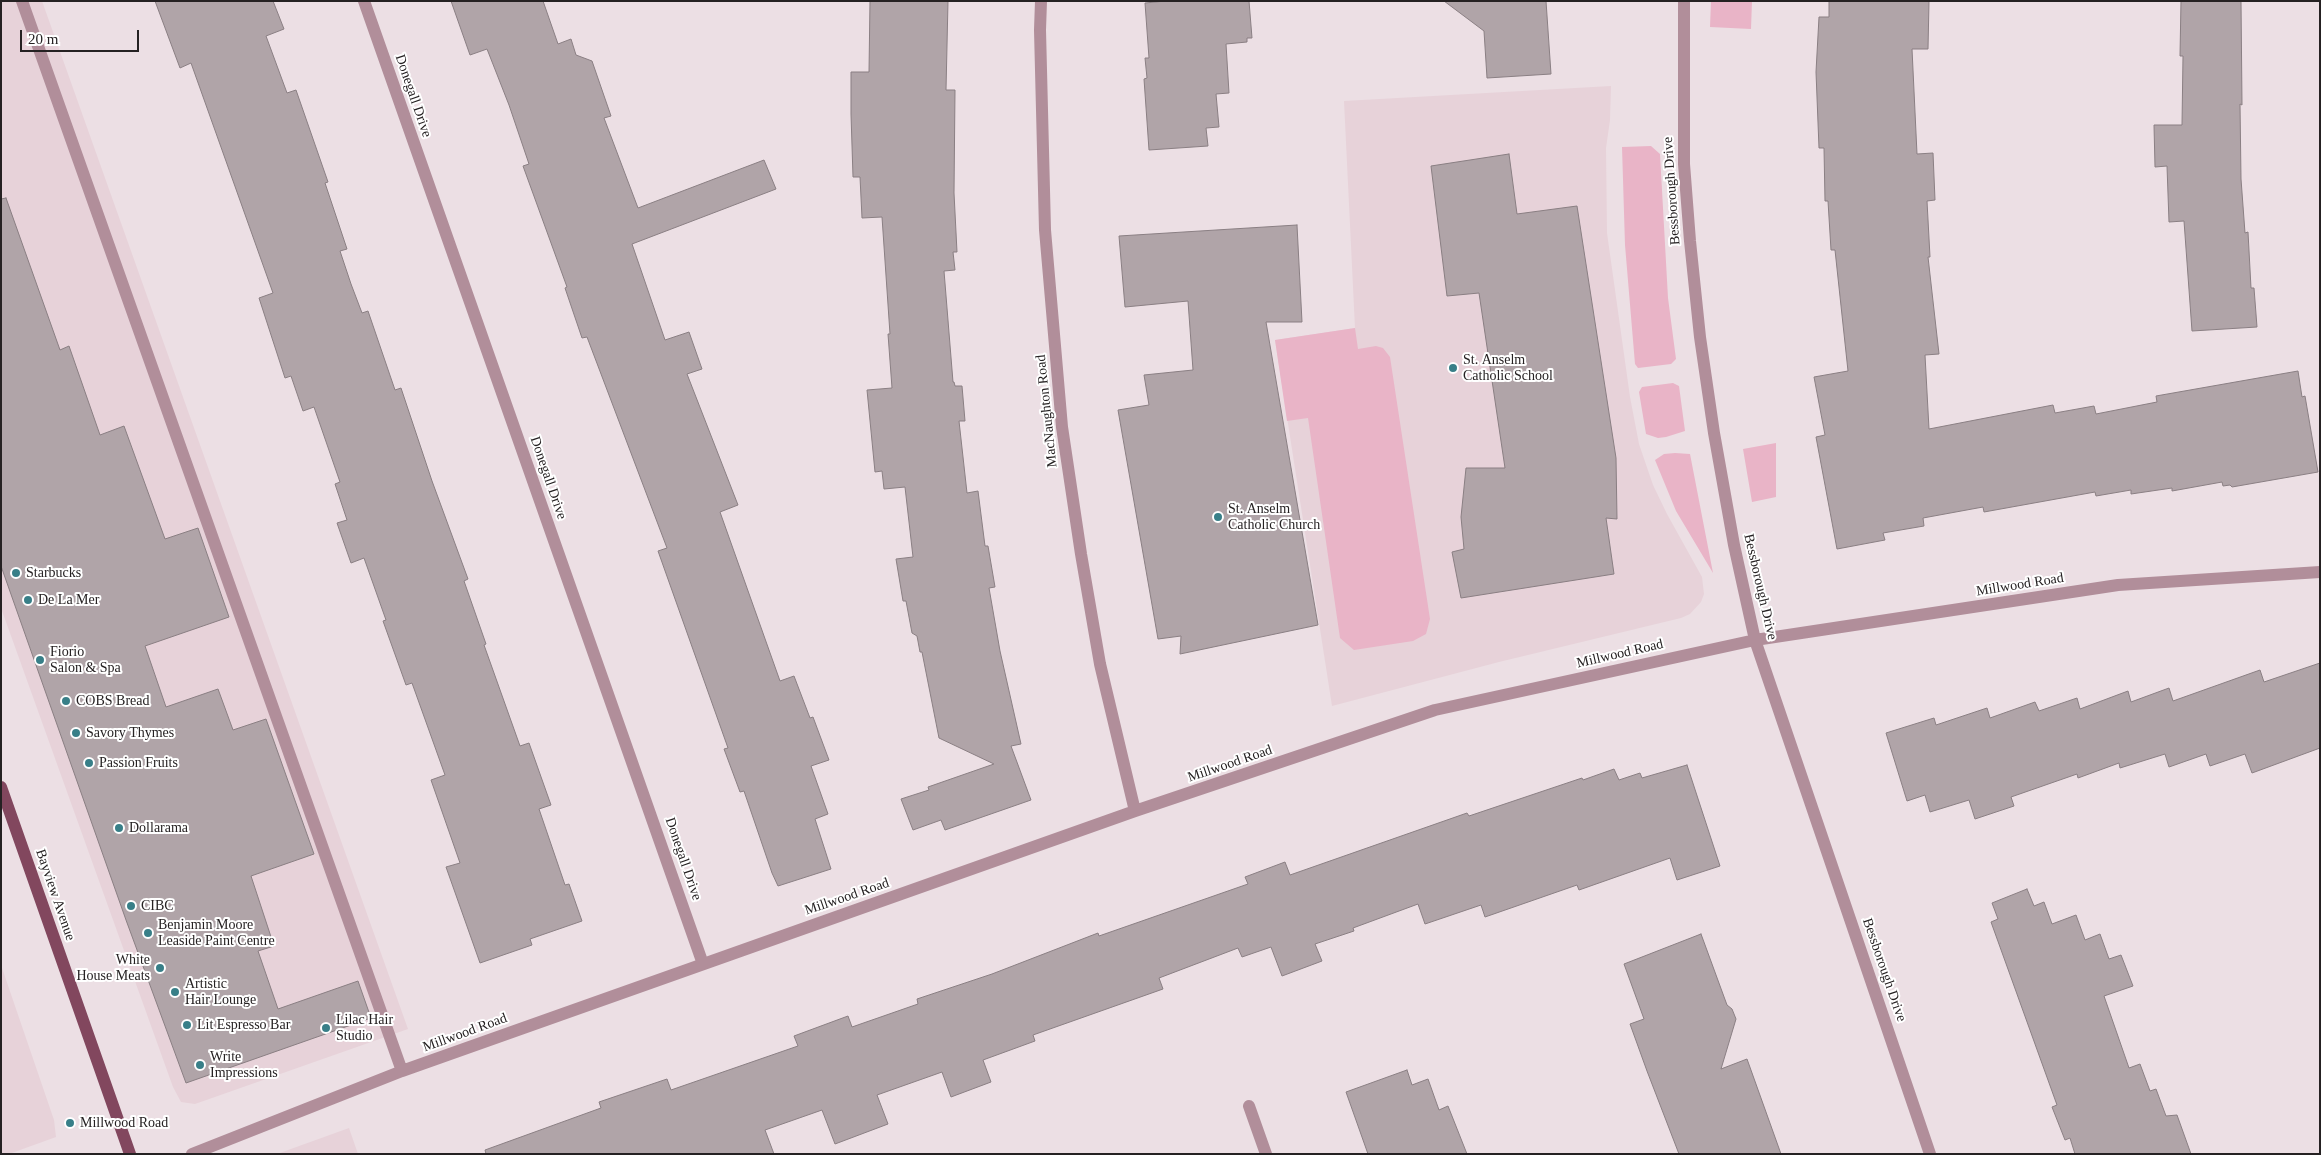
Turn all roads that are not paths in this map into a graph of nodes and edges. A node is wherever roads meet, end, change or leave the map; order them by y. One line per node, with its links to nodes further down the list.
1 (22, 1): 10 (street)
2 (364, 1): 9 (street, Donegall Drive)
3 (1041, 1): 8 (street, MacNaughton Road)
4 (1684, 1): 6 (street, Bessborough Drive)
5 (2320, 572): 6 (street, Millwood Road)
6 (1755, 640): 8 (street, Millwood Road); 15 (street, Bessborough Drive)
7 (1, 787): 12 (main road, Bayview Avenue)
8 (1135, 812): 9 (street, Millwood Road)
9 (703, 964): 10 (street, Millwood Road)
10 (402, 1072): 13 (street, Millwood Road)
11 (1249, 1106): 14 (street)
12 (130, 1154)
13 (192, 1154)
14 (1266, 1154)
15 (1930, 1154)

